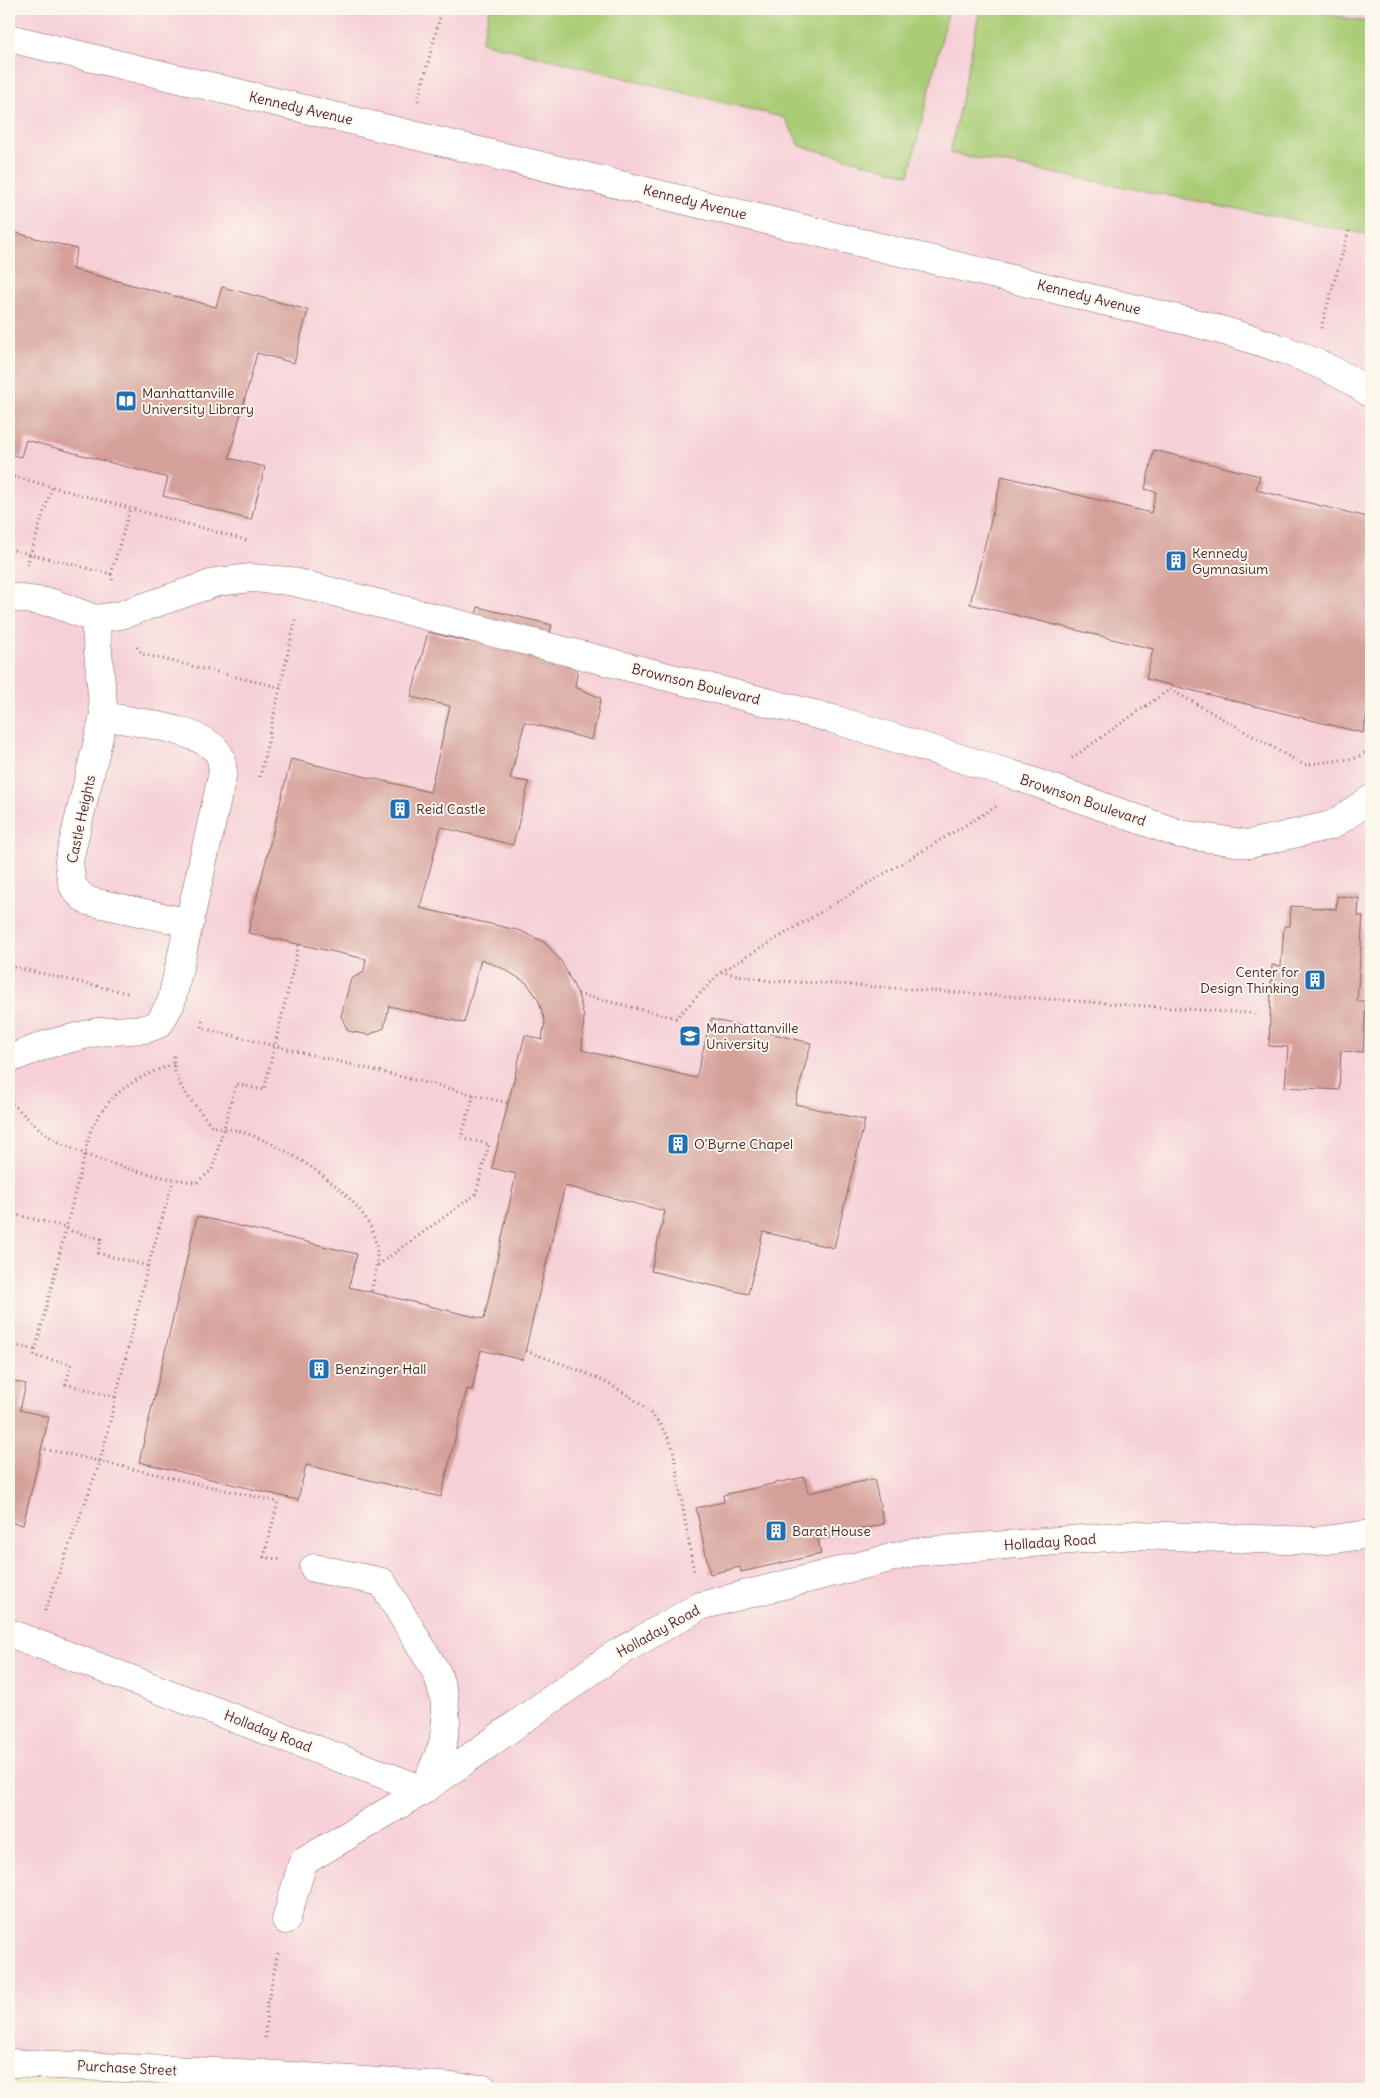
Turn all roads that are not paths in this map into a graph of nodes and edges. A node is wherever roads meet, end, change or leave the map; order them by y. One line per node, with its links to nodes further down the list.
1 (9, 38): 2 (street, Kennedy Avenue)
2 (1371, 394)
3 (9, 597): 4 (street)
4 (108, 617): 5 (street, Castle Heights); 6 (street, Brownson Boulevard)
5 (104, 716): 7 (street); 7 (street, Castle Heights)
6 (1371, 799)
7 (190, 923): 8 (street)
8 (9, 1059)
9 (1371, 1534): 12 (street, Holladay Road)
10 (314, 1568): 12 (street)
11 (21, 1638): 12 (street, Holladay Road)
12 (424, 1790): 13 (street)
13 (286, 1920)
14 (9, 2063): 15 (street, Purchase Street)
15 (318, 2084): 16 (street, Purchase Street)
16 (484, 2089)

